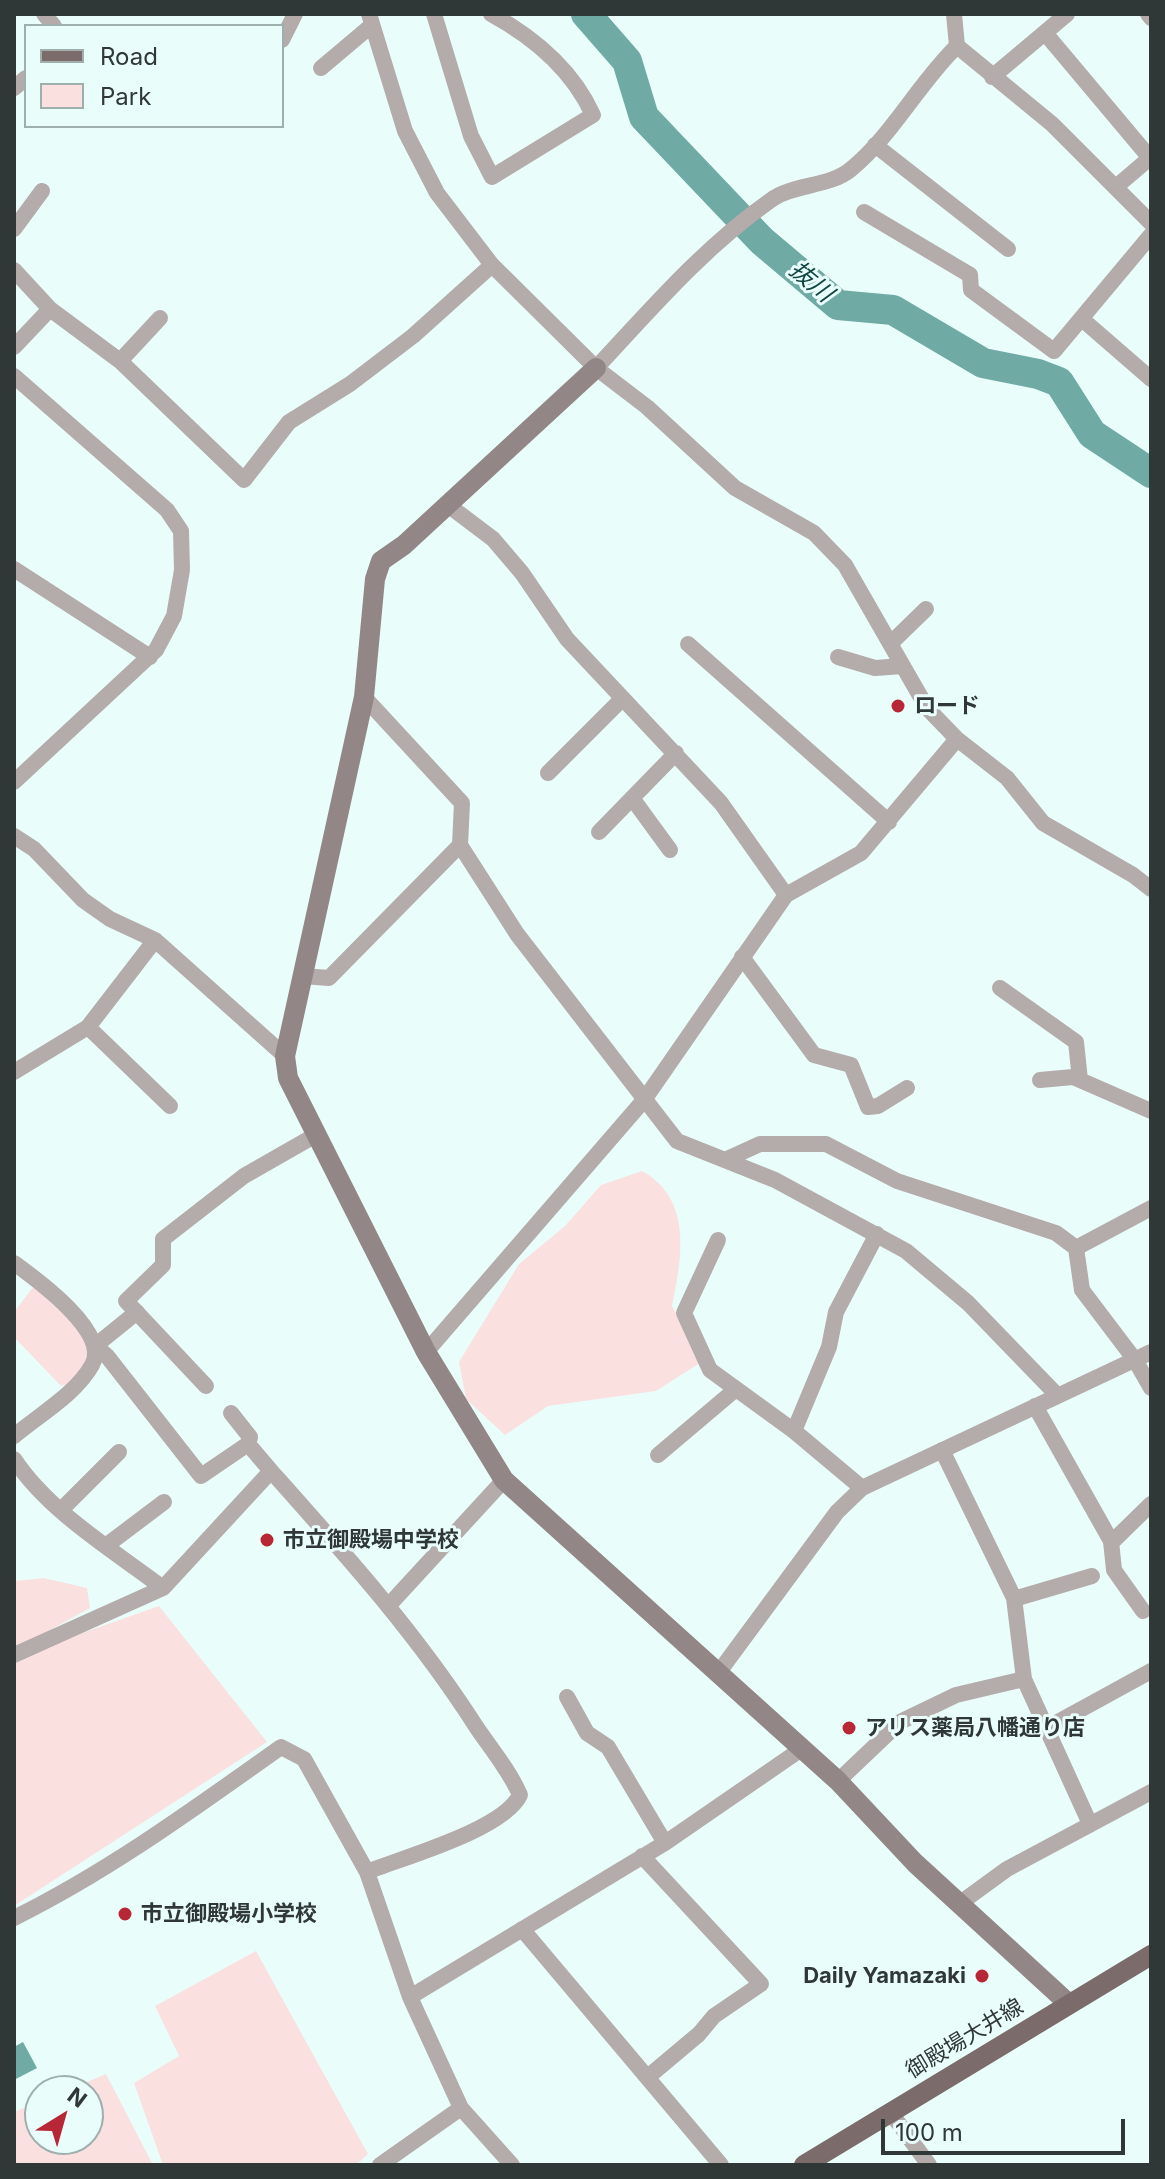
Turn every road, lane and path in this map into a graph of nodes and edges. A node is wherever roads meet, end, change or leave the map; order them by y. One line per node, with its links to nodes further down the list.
1 (295, 14): 8 (street)
2 (434, 14): 3 (street)
3 (491, 14)
4 (954, 14): 9 (street)
5 (1067, 14): 7 (street)
6 (371, 19): 10 (street); 21 (street)
7 (1045, 33): 11 (street); 13 (street)
8 (284, 36)
9 (957, 46): 11 (street); 12 (street)
10 (321, 68)
11 (992, 77): 14 (street)
12 (875, 145): 20 (street); 28 (street)
13 (1151, 158): 14 (street)
14 (1117, 186): 17 (street)
15 (42, 191): 18 (street)
16 (864, 212): 25 (street)
17 (1151, 223)
18 (14, 229)
19 (1151, 235): 25 (street)
20 (1008, 249)
21 (492, 265): 27 (street); 28 (street)
22 (14, 270): 23 (street)
23 (50, 309): 26 (street); 27 (street)
24 (160, 318): 27 (street)
25 (1083, 320): 30 (street)
26 (14, 347)
27 (120, 361)
28 (596, 368): 31 (street); 34 (street)
29 (14, 376): 36 (street)
30 (1151, 379)
31 (448, 505): 39 (street); 40 (street)
32 (14, 569): 36 (street)
33 (926, 609): 34 (street)
34 (891, 643): 38 (street)
35 (688, 644): 46 (street)
36 (150, 657): 44 (street)
37 (838, 657): 38 (street)
38 (903, 666): 41 (street)
39 (364, 697): 49 (street); 55 (street)
40 (622, 699): 42 (street); 43 (street)
41 (957, 739): 46 (street); 51 (street)
42 (676, 753): 45 (street); 52 (street)
43 (548, 773)
44 (14, 782)
45 (632, 798): 47 (street); 50 (street)
46 (889, 822): 52 (street)
47 (599, 832)
48 (14, 836): 53 (street)
49 (460, 845): 55 (street); 63 (street)
50 (670, 850)
51 (1151, 889)
52 (786, 895): 54 (street)
53 (155, 940): 57 (street); 58 (street)
54 (742, 957): 62 (street); 63 (street)
55 (303, 976): 58 (street)
56 (1000, 988): 61 (street)
57 (88, 1027): 59 (street); 64 (street)
58 (285, 1056): 66 (street)
59 (14, 1072)
60 (1040, 1080): 61 (street)
61 (1080, 1080): 65 (street)
62 (907, 1088)
63 (644, 1100): 67 (street); 75 (street)
64 (170, 1106)
65 (1151, 1111)
66 (314, 1136): 73 (street); 75 (street)
67 (727, 1159): 69 (street); 71 (street)
68 (1151, 1208): 71 (street)
69 (877, 1234): 81 (street); 84 (street)
70 (718, 1240): 80 (street)
71 (1076, 1248): 77 (street)
72 (14, 1263): 74 (street)
73 (137, 1312): 74 (street); 78 (street)
74 (95, 1346): 85 (street); 86 (street)
75 (426, 1352): 92 (street)
76 (1151, 1352): 77 (street)
77 (1135, 1360): 79 (street); 81 (street)
78 (206, 1386)
79 (1151, 1388)
80 (736, 1389): 84 (street); 89 (street)
81 (1057, 1395): 82 (street)
82 (1035, 1406): 87 (street); 98 (street)
83 (231, 1413): 86 (street)
84 (794, 1431): 94 (street)
85 (14, 1436)
86 (248, 1444): 91 (street)
87 (942, 1450): 94 (street); 102 (street)
88 (119, 1452): 97 (street)
89 (658, 1455)
90 (14, 1459): 93 (street)
91 (271, 1471): 101 (street); 103 (street)
92 (504, 1480): 103 (street); 107 (street)
93 (20, 1482): 97 (street)
94 (862, 1488): 107 (street)
95 (164, 1502): 99 (street)
96 (1151, 1504): 98 (street)
97 (62, 1509): 99 (street)
98 (1111, 1543): 104 (street)
99 (107, 1545): 101 (street)
100 (1092, 1576): 102 (street)
101 (163, 1588): 105 (street)
102 (1014, 1599): 108 (street)
103 (390, 1604): 117 (street)
104 (1148, 1614)
105 (14, 1655)
106 (1151, 1671): 110 (street)
107 (719, 1672): 111 (street)
108 (1024, 1679): 110 (street); 112 (street)
109 (567, 1697): 115 (street)
110 (1047, 1728): 114 (street)
111 (800, 1750): 112 (street); 115 (street)
112 (838, 1781): 118 (street)
113 (1151, 1792): 114 (street)
114 (1090, 1824): 118 (street)
115 (665, 1843): 116 (street)
116 (642, 1856): 120 (street); 124 (street)
117 (367, 1872): 119 (street); 122 (street)
118 (959, 1904): 123 (street)
119 (14, 1918)
120 (522, 1929): 122 (street); 124 (street)
121 (1151, 1955): 123 (main road, 御殿場大井線)
122 (410, 1997): 125 (street)
123 (1069, 2004): 126 (main road, 御殿場大井線)
124 (649, 2076): 129 (street)
125 (461, 2108): 127 (street); 128 (street)
126 (891, 2113): 130 (main road, 御殿場大井線); 131 (street)
127 (380, 2165)
128 (512, 2165)
129 (721, 2165)
130 (804, 2165)
131 (929, 2165)

